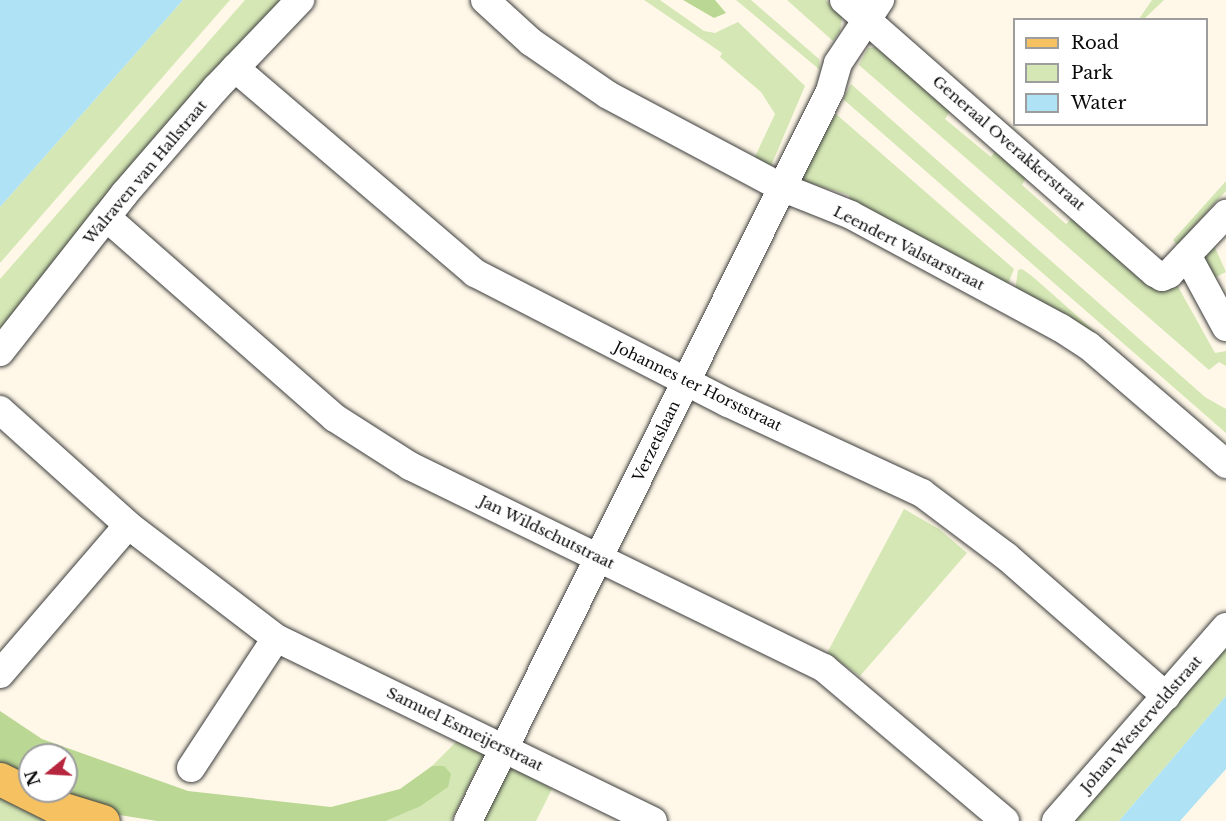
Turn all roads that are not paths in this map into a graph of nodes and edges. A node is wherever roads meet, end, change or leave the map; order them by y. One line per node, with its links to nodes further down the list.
1 (300, 0): 4 (street, Walraven van Hallstraat)
2 (485, 0): 5 (street, Leendert Valstarstraat)
3 (862, 7): 5 (street, Verzetslaan); 8 (street, Generaal Overakkerstraat)
4 (235, 68): 6 (street, Walraven van Hallstraat); 11 (street, Johannes ter Horststraat)
5 (781, 187): 11 (street, Verzetslaan); 13 (street, Leendert Valstarstraat)
6 (106, 217): 10 (street, Walraven van Hallstraat); 15 (street, Jan Wildschutstraat)
7 (1223, 222): 8 (street)
8 (1180, 262): 9 (street)
9 (1226, 327)
10 (0, 352)
11 (686, 380): 15 (street, Verzetslaan); 19 (street, Johannes ter Horststraat)
12 (0, 410): 14 (street, Samuel Esmeijerstraat)
13 (1226, 464)
14 (128, 525): 17 (street, Samuel Esmeijerstraat); 18 (street)
15 (598, 558): 20 (street, Verzetslaan); 26 (street, Jan Wildschutstraat)
16 (1226, 627): 19 (street, Johan Westerveldstraat)
17 (276, 638): 20 (street, Samuel Esmeijerstraat); 21 (street)
18 (0, 674)
19 (1166, 696): 27 (street, Johan Westerveldstraat)
20 (504, 749): 24 (street, Verzetslaan); 25 (street, Samuel Esmeijerstraat)
21 (191, 768)
22 (0, 779): 23 (main road)
23 (103, 821)
24 (468, 821)
25 (653, 821)
26 (1005, 821)
27 (1056, 821)

